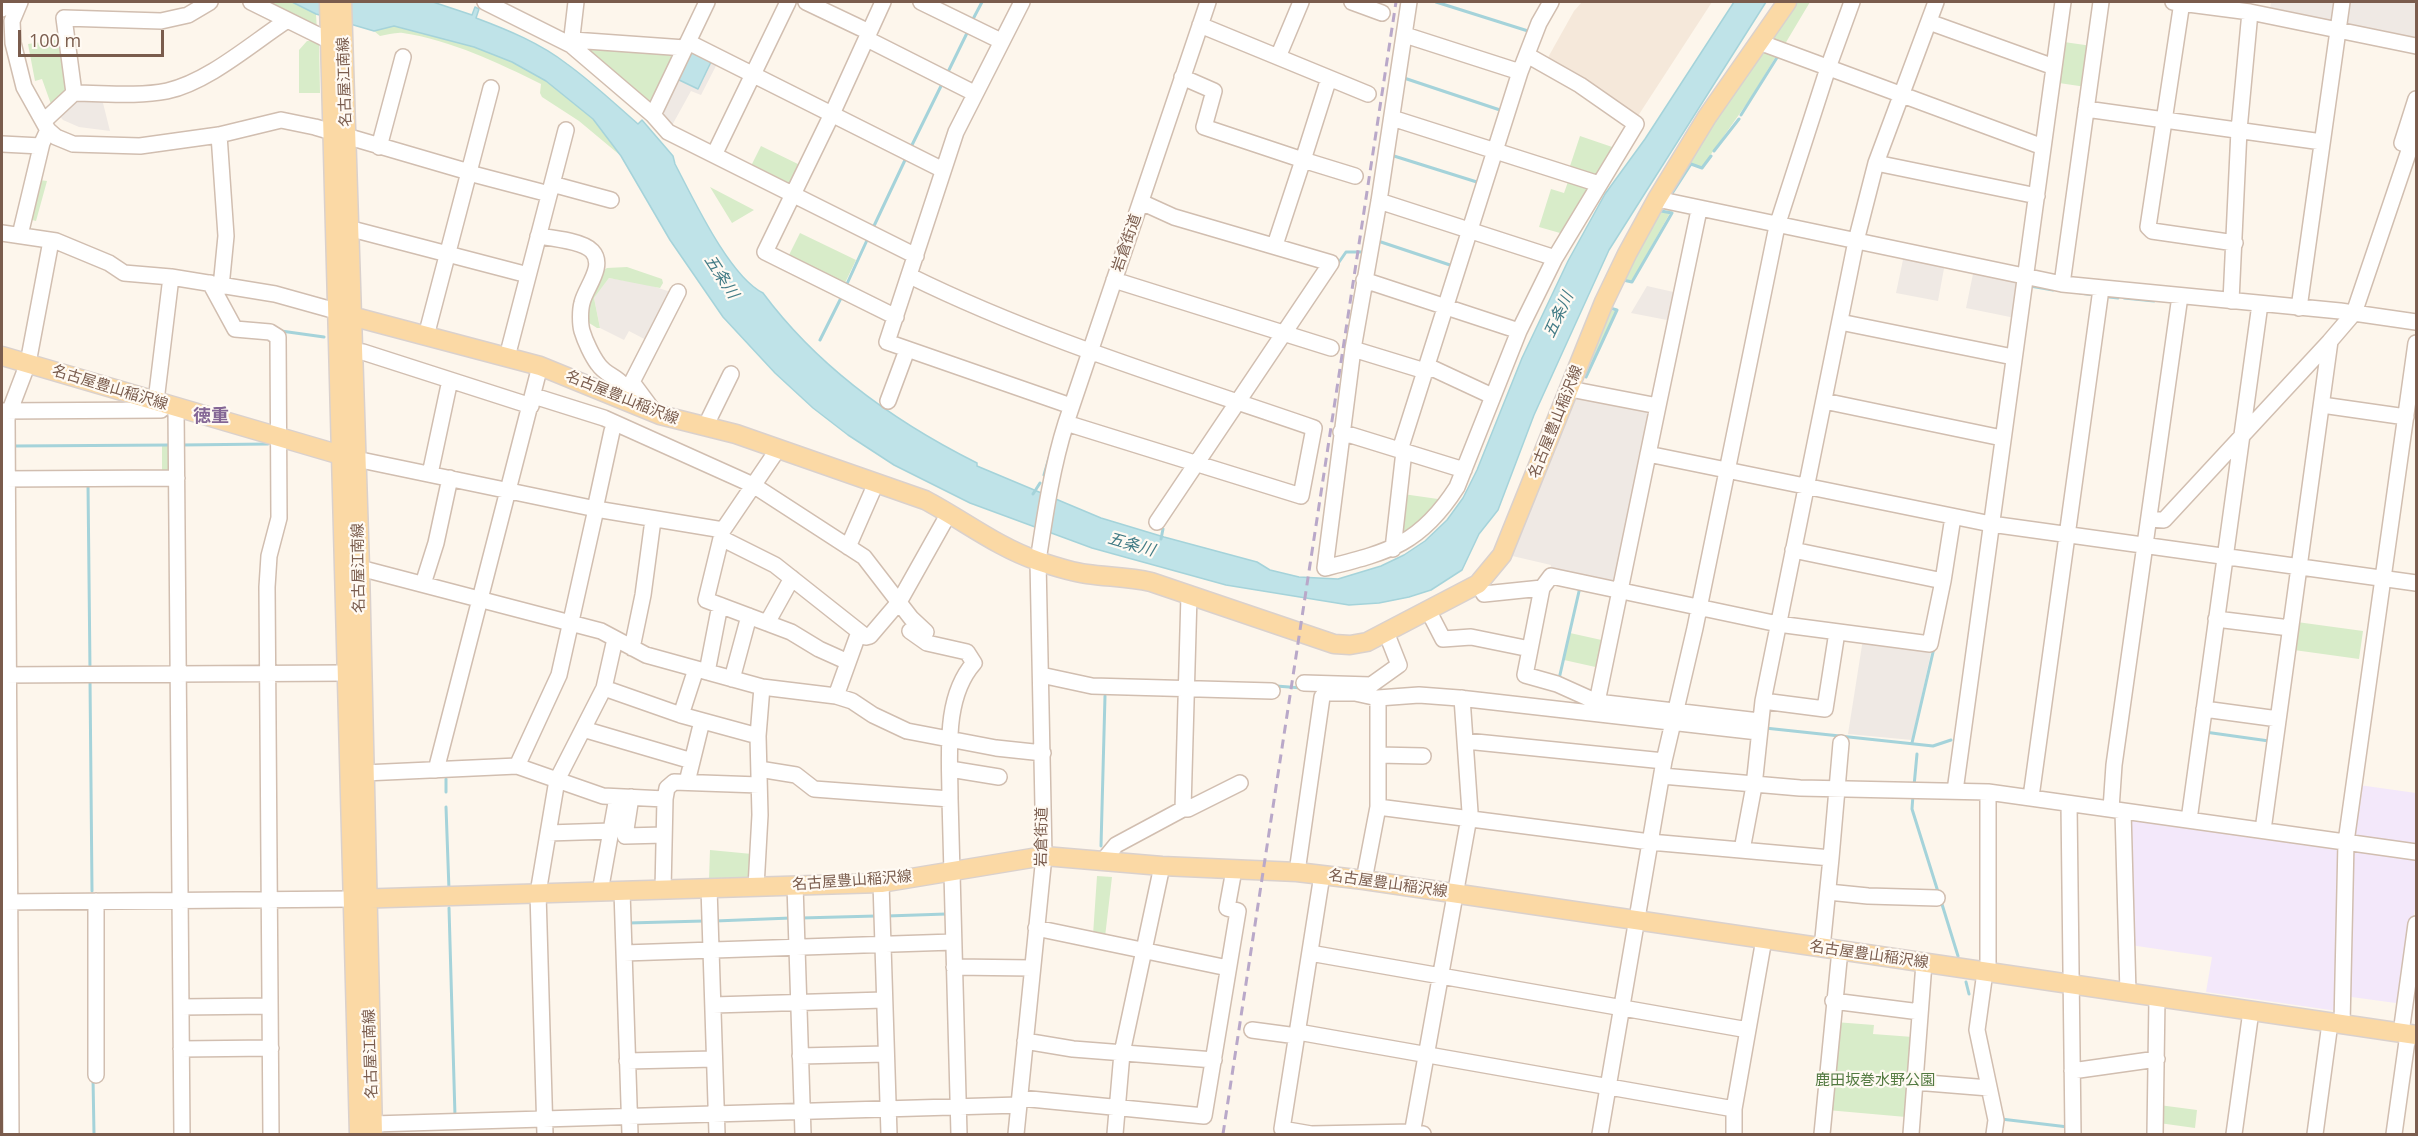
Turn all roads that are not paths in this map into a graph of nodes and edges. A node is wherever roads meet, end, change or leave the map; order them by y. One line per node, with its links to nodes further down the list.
1 (20, 2): 36 (street)
2 (210, 2): 52 (street)
3 (251, 2): 29 (street)
4 (329, 2): 33 (main road, 名古屋江南線)
5 (342, 2): 33 (main road, 名古屋江南線)
6 (485, 2): 38 (street)
7 (576, 2): 38 (street)
8 (707, 2): 40 (street)
9 (788, 2): 48 (street)
10 (806, 2): 35 (street)
11 (883, 2): 35 (street)
12 (921, 2): 37 (street)
13 (1022, 2): 37 (street)
14 (1208, 2): 31 (street, 岩倉街道)
15 (1301, 2): 44 (street)
16 (1352, 2): 28 (street)
17 (1409, 2): 34 (street)
18 (1551, 2): 42 (street)
19 (1787, 2): 39 (main road, 名古屋豊山稲沢線)
20 (1852, 2): 46 (street)
21 (1936, 2): 30 (street)
22 (2064, 2): 45 (street)
23 (2101, 2): 57 (street)
24 (2179, 2): 27 (street); 61 (street)
25 (2342, 2): 32 (street)
26 (2267, 8): 27 (street); 32 (street)
27 (2250, 12): 64 (street)
28 (1382, 13)
29 (286, 21): 33 (street); 52 (street)
30 (1929, 22): 45 (street); 55 (street)
31 (1200, 25): 44 (street); 49 (street, 岩倉街道)
32 (2337, 30): 41 (street); 68 (street)
33 (334, 35): 66 (main road, 名古屋江南線)
34 (1405, 35): 47 (street); 60 (street)
35 (868, 36): 53 (street); 58 (street)
36 (7, 38): 62 (street)
37 (1001, 41): 53 (street)
38 (572, 42): 40 (street); 59 (street)
39 (1759, 42): 46 (street); 84 (main road, 名古屋豊山稲沢線)
40 (690, 46): 48 (street); 59 (street)
41 (2416, 46)
42 (1527, 56): 47 (street); 80 (street)
43 (403, 57): 71 (street)
44 (1278, 57): 50 (street)
45 (2054, 66): 72 (street)
46 (1828, 68): 55 (street); 89 (street)
47 (1520, 72): 73 (street)
48 (753, 74): 58 (street); 74 (street)
49 (1182, 76): 75 (street); 87 (street, 岩倉街道)
50 (1329, 78): 54 (street); 75 (street)
51 (491, 88): 78 (street)
52 (74, 93): 62 (street)
53 (974, 93): 77 (street)
54 (1368, 94)
55 (1902, 96): 72 (street); 76 (street)
56 (2416, 99): 117 (street)
57 (2086, 109): 61 (street); 108 (street)
58 (832, 114): 77 (street); 82 (street)
59 (654, 115): 74 (street)
60 (1392, 118): 73 (street); 86 (street)
61 (2164, 120): 64 (street); 97 (street)
62 (46, 126): 67 (street); 70 (street)
63 (566, 130): 81 (street)
64 (2239, 130): 68 (street); 97 (street)
65 (2416, 130): 117 (street)
66 (339, 134): 67 (street); 71 (street); 90 (main road, 名古屋江南線); 118 (main road, 名古屋江南線)
67 (219, 135): 109 (street)
68 (2322, 142): 116 (street)
69 (2, 144): 70 (street)
70 (41, 146): 93 (street)
71 (379, 147): 78 (street)
72 (2043, 147): 83 (street)
73 (1496, 150): 80 (street); 91 (street)
74 (714, 154): 82 (street)
75 (1303, 160): 79 (street); 98 (street)
76 (1876, 163): 83 (street); 96 (street)
77 (943, 170): 100 (street)
78 (469, 173): 81 (street); 99 (street)
79 (1355, 176)
80 (1599, 184): 101 (street)
81 (551, 189): 85 (street); 94 (street)
82 (792, 194): 100 (street); 119 (street)
83 (2037, 196): 105 (street)
84 (1657, 199): 88 (street); 140 (main road, 名古屋豊山稲沢線)
85 (611, 200)
86 (1379, 201): 91 (street); 107 (street)
87 (1141, 202): 98 (street); 106 (street, 岩倉街道)
88 (1699, 210): 89 (street); 148 (street)
89 (1777, 226): 96 (street); 166 (street)
90 (348, 228): 99 (street); 118 (main road, 名古屋江南線)
91 (1470, 230): 101 (street); 115 (street)
92 (2, 233): 93 (street)
93 (20, 236): 95 (street)
94 (538, 236): 102 (street); 145 (street)
95 (51, 241): 104 (street); 135 (street)
96 (1856, 242): 105 (street); 120 (street)
97 (2235, 243): 113 (street)
98 (1275, 245): 123 (street)
99 (448, 254): 102 (street); 124 (street)
100 (916, 256): 103 (street)
101 (1555, 258): 122 (street)
102 (528, 275): 133 (street)
103 (910, 276): 119 (street); 131 (street)
104 (171, 277): 109 (street); 147 (street)
105 (2026, 277): 108 (street); 134 (street)
106 (1114, 280): 123 (street); 131 (street, 岩倉街道)
107 (1364, 280): 115 (street); 128 (street)
108 (2062, 284): 110 (street)
109 (215, 285): 118 (street); 159 (street)
110 (2101, 289): 112 (street); 184 (street)
111 (678, 292): 152 (street)
112 (2180, 296): 113 (street); 179 (street)
113 (2231, 301): 114 (street)
114 (2260, 304): 116 (street); 158 (street)
115 (1445, 307): 122 (street); 137 (street)
116 (2299, 308): 117 (street)
117 (2347, 312): 121 (street); 125 (street)
118 (344, 313): 124 (main road, 名古屋豊山稲沢線); 130 (main road, 名古屋江南線); 164 (main road, 名古屋江南線)
119 (896, 317): 129 (street)
120 (1839, 322): 134 (street); 144 (street)
121 (2416, 322)
122 (1519, 331): 141 (street)
123 (1284, 334): 127 (street); 146 (street)
124 (426, 336): 133 (main road, 名古屋豊山稲沢線)
125 (2330, 341): 149 (street); 158 (street)
126 (2416, 343): 153 (street)
127 (1331, 348)
128 (1353, 349): 137 (street); 157 (street)
129 (907, 350): 143 (street); 150 (street)
130 (352, 351): 139 (street); 164 (main road, 名古屋江南線)
131 (1088, 352): 146 (street); 150 (street, 岩倉街道)
132 (2, 356): 135 (main road, 名古屋豊山稲沢線)
133 (507, 357): 136 (main road, 名古屋豊山稲沢線)
134 (2013, 357): 160 (street)
135 (28, 363): 147 (main road, 名古屋豊山稲沢線); 151 (street)
136 (540, 366): 142 (street); 145 (main road, 名古屋豊山稲沢線)
137 (1425, 371): 141 (street); 162 (street)
138 (731, 374): 155 (street)
139 (450, 380): 142 (street); 168 (street)
140 (1570, 389): 148 (street); 197 (main road, 名古屋豊山稲沢線)
141 (1492, 396): 167 (street)
142 (532, 401): 174 (street); 175 (street)
143 (888, 401)
144 (1824, 401): 160 (street); 173 (street)
145 (628, 402): 152 (main road, 名古屋豊山稲沢線)
146 (1239, 402): 165 (street); 165 (street)
147 (166, 404): 151 (street); 159 (main road, 名古屋豊山稲沢線); 169 (street)
148 (1658, 405): 163 (street)
149 (2322, 405): 153 (street); 191 (street)
150 (1071, 406): 154 (street, 岩倉街道)
151 (5, 411): 171 (street)
152 (655, 413): 155 (main road, 名古屋豊山稲沢線)
153 (2406, 417): 194 (street)
154 (1066, 423): 165 (street); 190 (street, 岩倉街道)
155 (705, 427): 161 (main road, 名古屋豊山稲沢線)
156 (612, 431): 176 (street)
157 (1341, 432): 162 (street); 187 (street)
158 (2241, 437): 179 (street); 189 (street)
159 (278, 438): 164 (main road, 名古屋豊山稲沢線); 222 (street)
160 (2002, 438): 182 (street)
161 (778, 449): 172 (main road, 名古屋豊山稲沢線); 174 (street)
162 (1402, 451): 167 (street); 187 (street)
163 (1648, 454): 166 (street); 200 (street)
164 (349, 458): 168 (street); 192 (main road, 名古屋江南線); 223 (main road, 名古屋江南線)
165 (1196, 465): 181 (street)
166 (1728, 469): 173 (street); 205 (street)
167 (1464, 470): 187 (street)
168 (430, 474): 170 (street)
169 (177, 478): 171 (street); 224 (street)
170 (450, 478): 175 (street); 198 (street)
171 (4, 479): 225 (street)
172 (876, 483): 177 (main road, 名古屋豊山稲沢線); 186 (street)
173 (1805, 486): 178 (street); 188 (street)
174 (751, 488): 183 (street); 186 (street)
175 (509, 491): 176 (street); 202 (street)
176 (595, 509): 180 (street); 210 (street)
177 (950, 513): 190 (main road, 名古屋豊山稲沢線); 204 (street)
178 (1953, 517): 182 (street); 195 (street)
179 (2149, 519): 185 (street)
180 (653, 520): 183 (street); 218 (street)
181 (1157, 522)
182 (1991, 524): 184 (street); 266 (street)
183 (722, 534): 193 (street); 203 (street)
184 (2067, 535): 185 (street); 269 (street)
185 (2146, 546): 189 (street); 275 (street)
186 (848, 547): 204 (street)
187 (1393, 549)
188 (1793, 550): 195 (street); 211 (street)
189 (2225, 557): 191 (street); 208 (street)
190 (1038, 561): 201 (main road, 名古屋豊山稲沢線); 226 (street, 岩倉街道)
191 (2299, 567): 194 (street); 212 (street)
192 (360, 568): 198 (street); 258 (main road, 名古屋江南線)
193 (792, 578): 209 (street); 213 (street)
194 (2383, 579): 196 (street); 283 (street)
195 (1943, 581): 216 (street)
196 (2416, 583)
197 (1478, 584): 199 (street); 206 (main road, 名古屋豊山稲沢線)
198 (423, 585): 202 (street)
199 (1542, 588): 200 (street); 219 (street)
200 (1620, 591): 205 (street); 237 (street)
201 (1189, 595): 215 (main road, 名古屋豊山稲沢線); 229 (street)
202 (480, 600): 210 (street); 257 (street)
203 (720, 605): 207 (street); 221 (street)
204 (895, 606): 213 (street); 214 (street); 246 (street)
205 (1699, 607): 211 (street); 240 (street)
206 (1428, 610): 215 (main road, 名古屋豊山稲沢線); 219 (street)
207 (749, 616): 209 (street); 227 (street)
208 (2217, 619): 212 (street); 238 (street)
209 (766, 623): 220 (street)
210 (571, 624): 217 (street); 253 (street)
211 (1778, 624): 216 (street); 236 (street)
212 (2290, 628): 241 (street)
213 (859, 632): 220 (street)
214 (926, 632)
215 (1386, 632): 228 (street)
216 (1837, 632): 236 (street)
217 (615, 639): 218 (street); 232 (street)
218 (632, 648): 221 (street)
219 (1530, 649): 237 (street)
220 (848, 662): 233 (street)
221 (701, 670): 227 (street); 239 (street)
222 (268, 673): 223 (street); 224 (street); 307 (street)
223 (348, 673): 306 (main road, 名古屋江南線)
224 (178, 674): 225 (street); 308 (street)
225 (5, 675): 309 (street)
226 (1041, 675): 229 (street); 249 (street, 岩倉街道)
227 (732, 679): 230 (street)
228 (1304, 683)
229 (1186, 684): 231 (street); 274 (street)
230 (762, 687): 233 (street); 245 (street)
231 (1273, 687)
232 (604, 688): 239 (street); 244 (street)
233 (836, 696): 246 (street)
234 (1378, 698): 235 (street); 250 (street); 292 (street)
235 (1462, 698): 240 (street); 247 (street)
236 (1763, 700): 243 (street)
237 (1597, 702): 240 (street)
238 (2204, 710): 241 (street); 277 (street)
239 (681, 715): 242 (street)
240 (1675, 716): 243 (street); 254 (street)
241 (2278, 719): 278 (street)
242 (702, 720): 245 (street); 252 (street)
243 (1759, 727): 264 (street)
244 (583, 729): 252 (street); 260 (street)
245 (758, 736): 255 (street)
246 (950, 739): 249 (street); 256 (street)
247 (1466, 741): 254 (street); 276 (street)
248 (1841, 743): 265 (street)
249 (1043, 753): 286 (street, 岩倉街道)
250 (1378, 754): 251 (street); 273 (street)
251 (1423, 756)
252 (692, 760): 261 (street)
253 (517, 766): 257 (street); 260 (street)
254 (1663, 768): 264 (street); 282 (street)
255 (759, 769): 263 (street); 271 (street)
256 (950, 769): 259 (street); 271 (street)
257 (436, 770): 258 (street)
258 (364, 773): 306 (main road, 名古屋江南線)
259 (999, 777)
260 (557, 780): 268 (street); 280 (street)
261 (687, 782): 263 (street); 270 (street)
262 (1239, 783): 274 (street)
263 (759, 785): 297 (street)
264 (1754, 786): 265 (street); 284 (street)
265 (1836, 788): 266 (street); 287 (street)
266 (1954, 791): 267 (street)
267 (1988, 792): 269 (street); 327 (street)
268 (624, 797): 270 (street); 279 (street); 281 (street)
269 (2031, 797): 272 (street)
270 (665, 799): 281 (street)
271 (950, 799): 291 (street)
272 (2069, 804): 275 (street); 329 (street)
273 (1378, 807): 276 (street); 294 (street)
274 (1183, 809): 288 (street)
275 (2117, 810): 277 (street); 330 (street)
276 (1469, 818): 282 (street); 304 (street)
277 (2189, 820): 278 (street)
278 (2262, 830): 283 (street)
279 (611, 831): 280 (street); 301 (street)
280 (548, 833): 303 (street)
281 (664, 835): 299 (street)
282 (1650, 842): 284 (street); 311 (street)
283 (2346, 842): 285 (street); 341 (street)
284 (1742, 850): 287 (street)
285 (2416, 852)
286 (1044, 856): 288 (main road, 名古屋豊山稲沢線); 291 (main road, 名古屋豊山稲沢線); 313 (street, 岩倉街道)
287 (1831, 858): 302 (street)
288 (1102, 862): 289 (main road, 名古屋豊山稲沢線)
289 (1162, 866): 290 (main road, 名古屋豊山稲沢線); 320 (street)
290 (1234, 870): 292 (main road, 名古屋豊山稲沢線); 326 (street)
291 (951, 872): 295 (main road, 名古屋豊山稲沢線); 315 (street)
292 (1297, 872): 293 (main road, 名古屋豊山稲沢線)
293 (1322, 875): 294 (main road, 名古屋豊山稲沢線); 322 (street)
294 (1364, 880): 304 (main road, 名古屋豊山稲沢線)
295 (881, 883): 296 (main road, 名古屋豊山稲沢線); 316 (street)
296 (795, 885): 297 (main road, 名古屋豊山稲沢線); 317 (street)
297 (756, 887): 298 (main road, 名古屋豊山稲沢線)
298 (709, 888): 299 (main road, 名古屋豊山稲沢線); 319 (street)
299 (663, 890): 300 (main road, 名古屋豊山稲沢線)
300 (622, 891): 301 (main road, 名古屋豊山稲沢線); 321 (street)
301 (600, 892): 303 (main road, 名古屋豊山稲沢線)
302 (1828, 892): 305 (street); 318 (street)
303 (538, 894): 306 (main road, 名古屋豊山稲沢線); 370 (street)
304 (1455, 894): 311 (main road, 名古屋豊山稲沢線); 328 (street)
305 (1937, 898)
306 (360, 899): 307 (street); 372 (main road, 名古屋江南線)
307 (269, 900): 308 (street); 336 (street)
308 (179, 901): 310 (street); 337 (street)
309 (5, 902): 310 (street); 373 (street)
310 (96, 902): 358 (street)
311 (1638, 920): 314 (main road, 名古屋豊山稲沢線); 338 (street)
312 (2416, 924): 345 (street)
313 (1036, 928): 320 (street); 325 (street, 岩倉街道)
314 (1764, 939): 318 (main road, 名古屋豊山稲沢線); 343 (street)
315 (953, 942): 316 (street); 324 (street)
316 (883, 944): 317 (street); 332 (street)
317 (797, 946): 319 (street); 334 (street)
318 (1831, 949): 323 (main road, 名古屋豊山稲沢線); 333 (street)
319 (711, 950): 321 (street); 335 (street)
320 (1143, 950): 326 (street); 349 (street)
321 (624, 952): 356 (street)
322 (1310, 953): 328 (street); 344 (street)
323 (1924, 963): 327 (main road, 名古屋豊山稲沢線); 340 (street)
324 (954, 967): 325 (street); 363 (street)
325 (1032, 968): 346 (street, 岩倉街道)
326 (1228, 968): 355 (street)
327 (1986, 972): 329 (main road, 名古屋豊山稲沢線); 361 (street)
328 (1441, 976): 338 (street); 351 (street)
329 (2071, 985): 330 (main road, 名古屋豊山稲沢線); 357 (street)
330 (2128, 993): 331 (main road, 名古屋豊山稲沢線)
331 (2157, 998): 339 (main road, 名古屋豊山稲沢線); 354 (street)
332 (884, 1000): 334 (street); 350 (street)
333 (1833, 1001): 340 (street); 387 (street)
334 (799, 1003): 335 (street); 352 (street)
335 (713, 1005): 353 (street)
336 (270, 1006): 337 (street); 347 (street)
337 (181, 1007): 348 (street)
338 (1623, 1008): 343 (street); 360 (street)
339 (2251, 1011): 341 (main road, 名古屋豊山稲沢線); 392 (street)
340 (1920, 1012): 359 (street)
341 (2336, 1024): 345 (main road, 名古屋豊山稲沢線); 393 (street)
342 (1252, 1030): 344 (street)
343 (1748, 1030): 366 (street)
344 (1298, 1034): 351 (street); 383 (street)
345 (2408, 1034): 394 (street)
346 (1025, 1041): 349 (street); 362 (street, 岩倉街道)
347 (271, 1048): 348 (street); 375 (street)
348 (181, 1049): 374 (street)
349 (1122, 1053): 355 (street); 364 (street)
350 (886, 1054): 352 (street); 365 (street)
351 (1426, 1055): 360 (street); 384 (street)
352 (800, 1056): 367 (street)
353 (714, 1059): 356 (street); 368 (street)
354 (2157, 1059): 357 (street); 391 (street)
355 (1214, 1060): 364 (street)
356 (627, 1061): 369 (street)
357 (2072, 1071): 390 (street)
358 (96, 1075)
359 (1915, 1082): 361 (street); 388 (street)
360 (1608, 1088): 366 (street); 385 (street)
361 (1989, 1088): 389 (street)
362 (1019, 1102): 363 (street); 364 (street); 381 (street, 岩倉街道)
363 (958, 1107): 365 (street); 380 (street)
364 (1118, 1107): 382 (street)
365 (888, 1109): 367 (street); 379 (street)
366 (1734, 1109): 386 (street)
367 (802, 1112): 368 (street); 378 (street)
368 (716, 1114): 369 (street); 377 (street)
369 (629, 1117): 370 (street); 376 (street)
370 (545, 1127): 371 (street)
371 (459, 1128): 372 (street)
372 (369, 1131)
373 (11, 1134)
374 (182, 1134)
375 (272, 1134)
376 (630, 1134)
377 (717, 1134)
378 (803, 1134)
379 (889, 1134)
380 (959, 1134)
381 (1016, 1134)
382 (1115, 1134)
383 (1311, 1134): 384 (street)
384 (1416, 1134)
385 (1599, 1134)
386 (1734, 1134)
387 (1822, 1134)
388 (1911, 1134)
389 (1994, 1134)
390 (2073, 1134)
391 (2155, 1134)
392 (2234, 1134)
393 (2314, 1134)
394 (2394, 1134)

